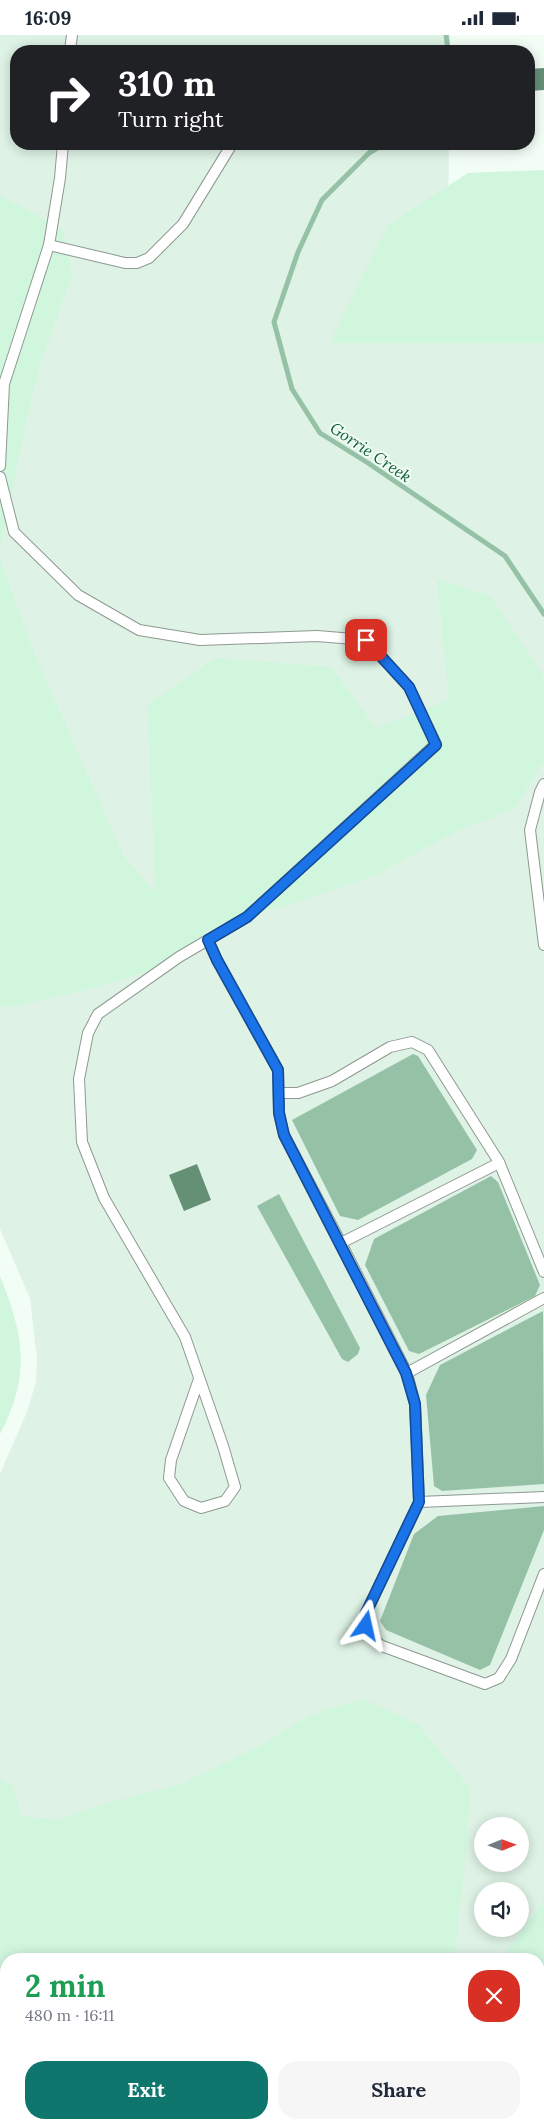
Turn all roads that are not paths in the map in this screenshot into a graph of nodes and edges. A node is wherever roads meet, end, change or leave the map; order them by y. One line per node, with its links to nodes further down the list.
1 (62, 150): 3 (lane)
2 (228, 150): 3 (lane)
3 (49, 245): 4 (lane)
4 (0, 466)
5 (0, 477): 7 (lane)
6 (544, 784): 8 (lane)
7 (208, 940): 9 (lane); 15 (lane)
8 (544, 945)
9 (279, 1093): 10 (lane); 11 (lane)
10 (499, 1163): 11 (lane); 12 (lane)
11 (341, 1243): 14 (lane)
12 (544, 1272)
13 (544, 1298): 14 (lane)
14 (406, 1373): 17 (lane)
15 (199, 1379): 15 (lane)
16 (544, 1497): 17 (lane)
17 (419, 1502): 18 (lane)
18 (544, 1574)

